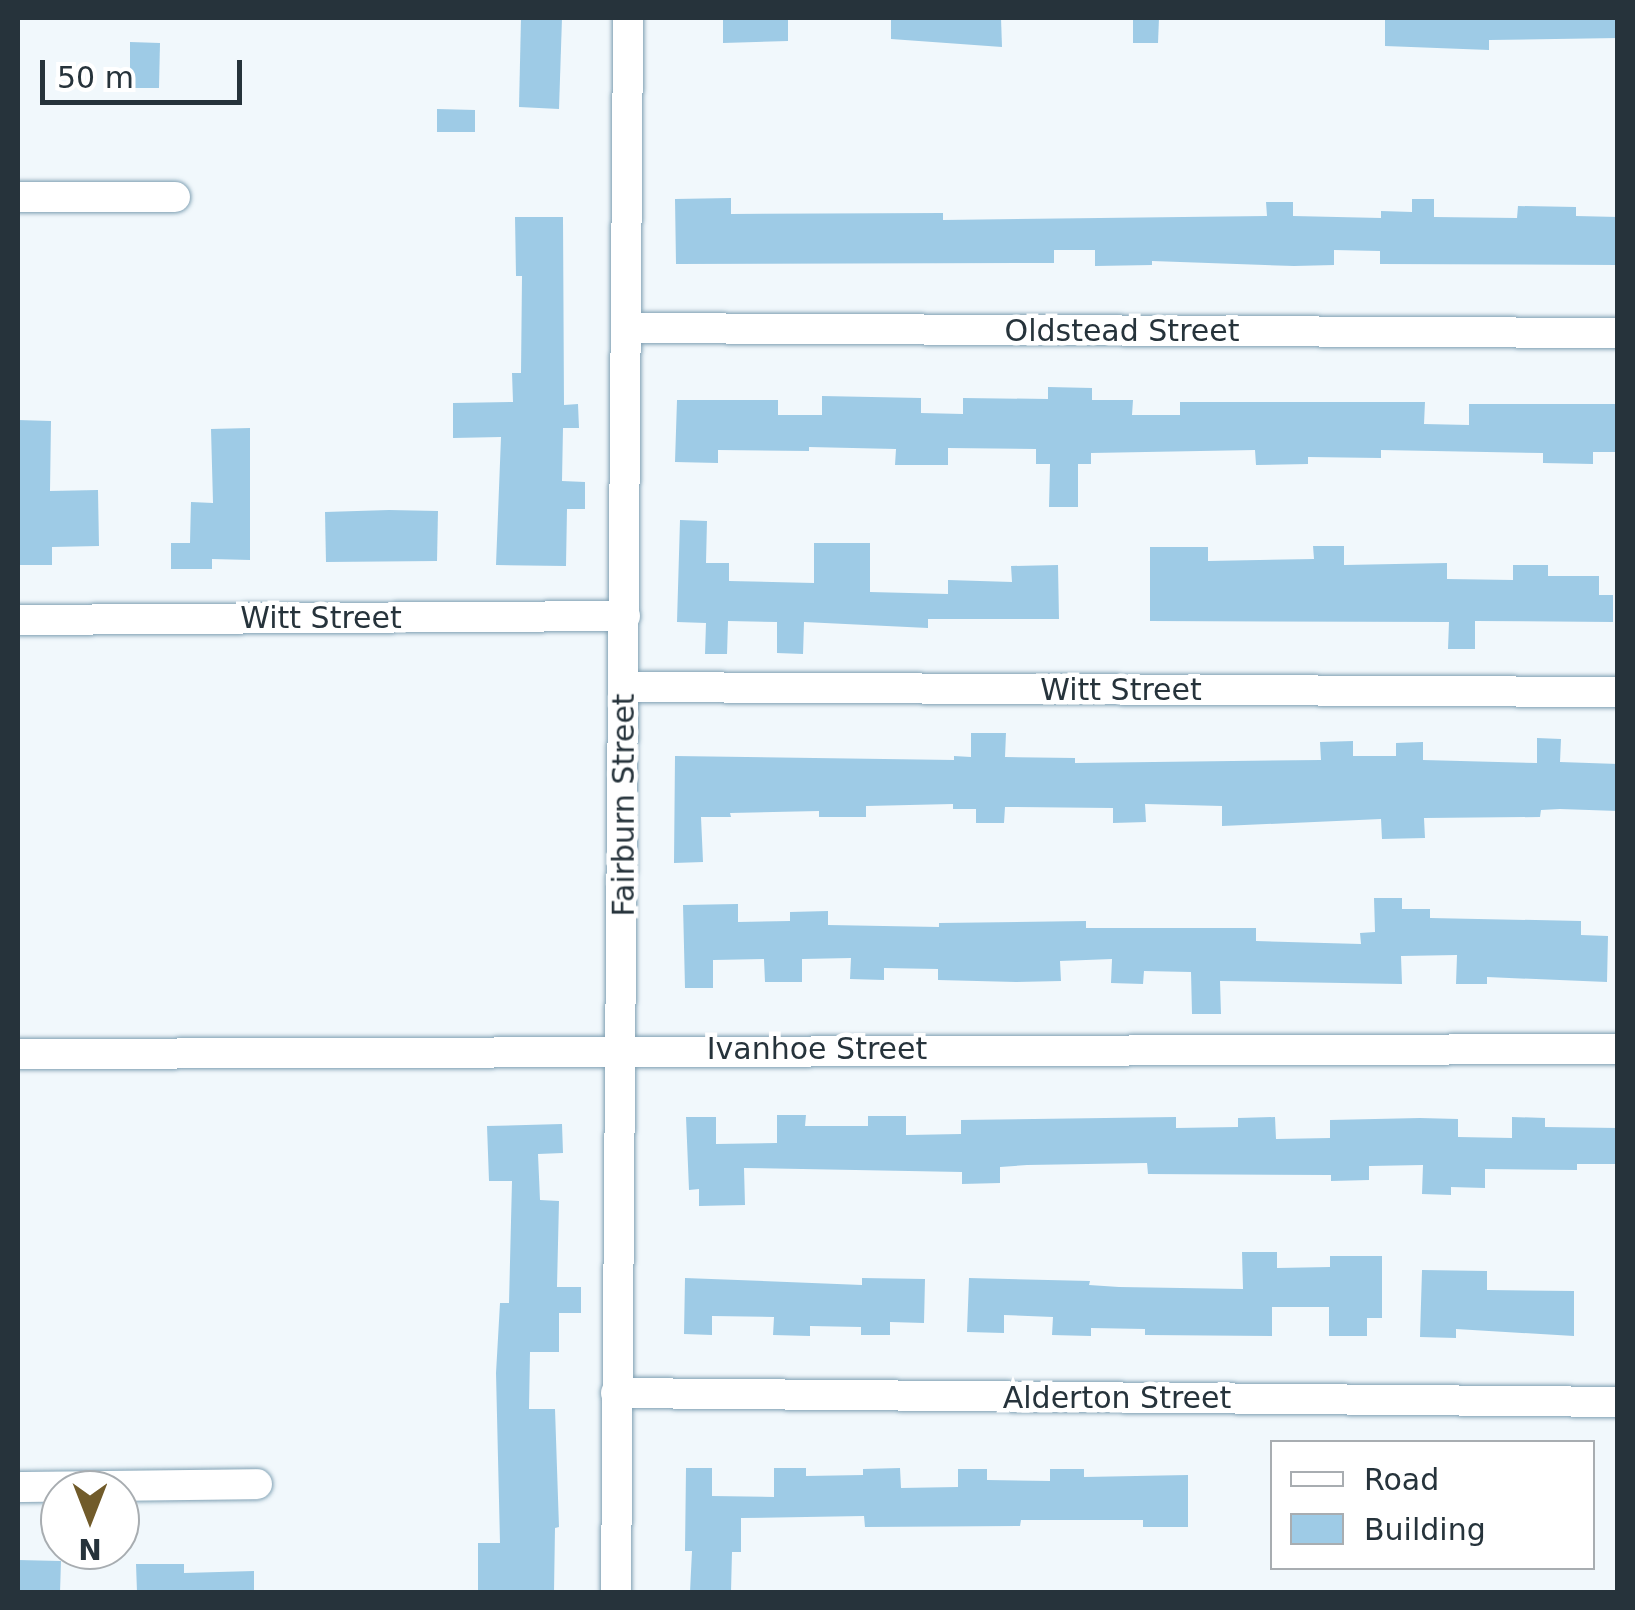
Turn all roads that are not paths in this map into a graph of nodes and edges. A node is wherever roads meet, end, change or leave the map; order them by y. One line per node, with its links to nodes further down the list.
1 (628, 18): 4 (street, Fairburn Street)
2 (18, 197): 3 (street)
3 (175, 197)
4 (626, 328): 5 (street, Oldstead Street); 6 (street, Fairburn Street)
5 (1618, 333)
6 (625, 616): 7 (street, Witt Street); 8 (street, Fairburn Street)
7 (18, 620)
8 (624, 687): 9 (street, Witt Street); 11 (street, Fairburn Street)
9 (1618, 692)
10 (1618, 1049): 11 (street, Ivanhoe Street)
11 (622, 1050): 12 (street, Ivanhoe Street); 13 (street, Fairburn Street)
12 (18, 1054)
13 (616, 1394): 14 (street, Alderton Street); 17 (street, Fairburn Street)
14 (1618, 1402)
15 (257, 1484): 16 (street)
16 (18, 1487)
17 (616, 1592)

